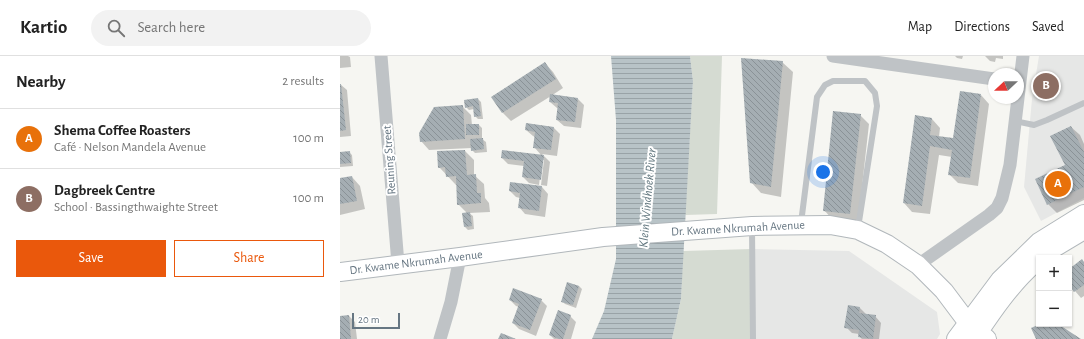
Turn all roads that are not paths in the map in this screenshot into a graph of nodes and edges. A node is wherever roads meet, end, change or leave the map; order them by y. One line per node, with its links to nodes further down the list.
1 (381, 56): 17 (street, Reuning Street)
2 (833, 56): 5 (street)
3 (1023, 56): 4 (street)
4 (1021, 68)
5 (988, 78)
6 (1017, 104): 8 (street)
7 (1083, 104): 8 (lane)
8 (1015, 121): 18 (street)
9 (1084, 214): 20 (street)
10 (800, 225): 11 (street, Dr. Kwame Nkrumah Avenue); 12 (street, Dr. Kwame Nkrumah Avenue); 12 (lane)
11 (752, 226): 15 (street, Dr. Kwame Nkrumah Avenue); 22 (lane)
12 (858, 230): 18 (street, Dr. Kwame Nkrumah Avenue)
13 (1084, 230): 14 (street)
14 (1044, 255)
15 (460, 257): 17 (street, Dr. Kwame Nkrumah Avenue); 21 (street)
16 (1036, 262): 20 (street)
17 (398, 264): 19 (street, Dr. Kwame Nkrumah Avenue)
18 (918, 265): 20 (street, Dr. Kwame Nkrumah Avenue)
19 (340, 272)
20 (977, 334): 23 (street)
21 (440, 339)
22 (753, 339)
23 (956, 339)

